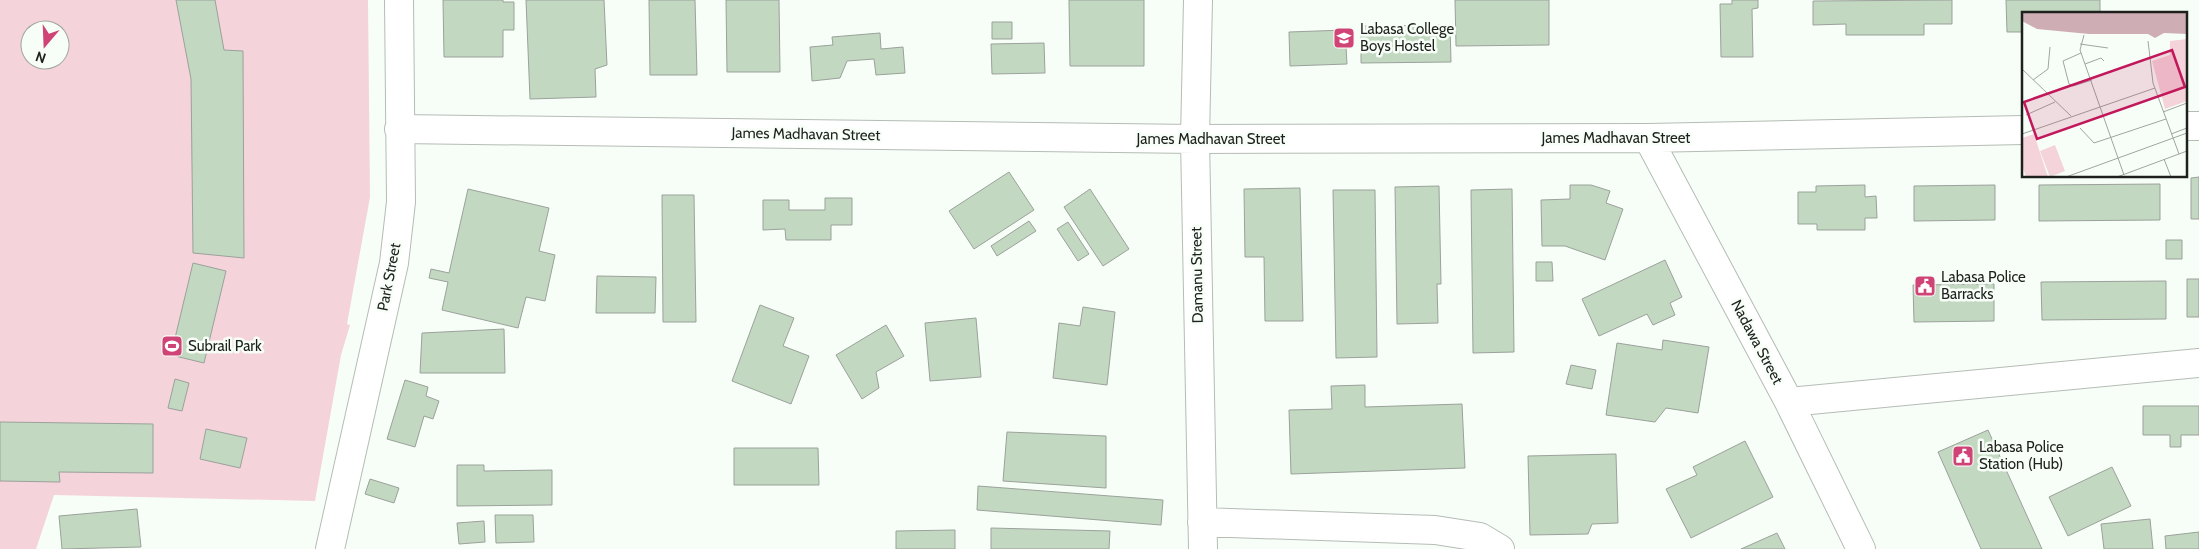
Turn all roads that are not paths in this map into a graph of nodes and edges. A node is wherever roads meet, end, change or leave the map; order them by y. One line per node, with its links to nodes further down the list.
1 (399, 0): 5 (street, Park Street)
2 (1198, 0): 8 (street, Damanu Street)
3 (2186, 126): 4 (street)
4 (2199, 126)
5 (400, 129): 8 (street, James Madhavan Street); 12 (street, Park Street)
6 (2022, 130): 7 (street, James Madhavan Street)
7 (1648, 138): 8 (street, James Madhavan Street); 10 (street, Nadawa Street)
8 (1195, 139): 11 (street, Damanu Street)
9 (2199, 363): 10 (street)
10 (1789, 402): 14 (street, Nadawa Street)
11 (1203, 536): 13 (street)
12 (330, 549)
13 (1500, 549)
14 (1861, 549)

